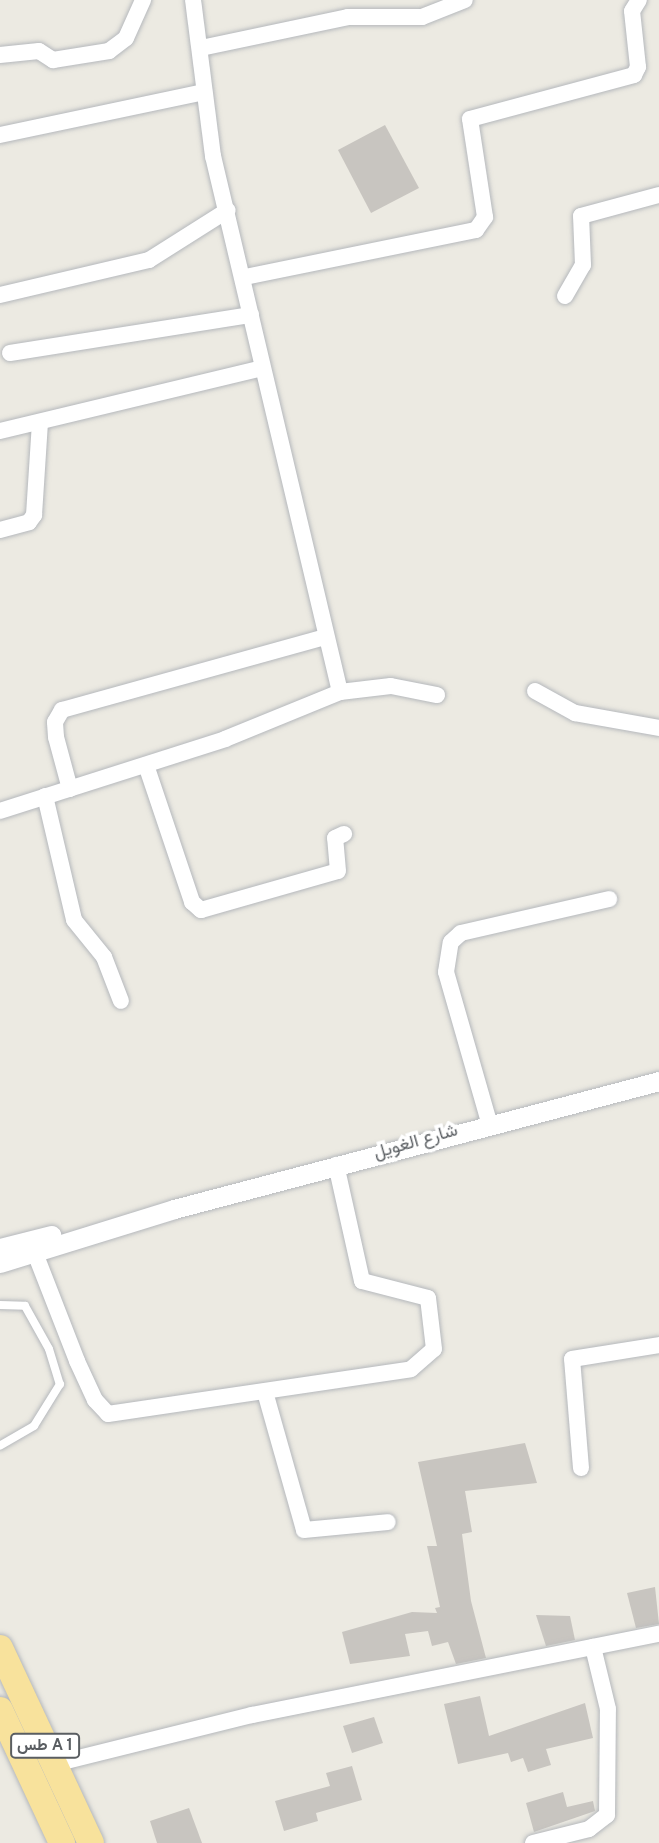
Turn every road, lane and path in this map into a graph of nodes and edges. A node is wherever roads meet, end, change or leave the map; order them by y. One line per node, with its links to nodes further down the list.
1 (143, 0): 6 (street)
2 (193, 0): 5 (street)
3 (465, 0): 5 (street)
4 (639, 0): 11 (street)
5 (201, 48): 7 (street)
6 (0, 55)
7 (204, 93): 8 (street); 10 (street)
8 (0, 135)
9 (659, 195): 13 (street)
10 (228, 211): 11 (street); 12 (street)
11 (245, 277): 14 (street)
12 (0, 295)
13 (565, 296)
14 (251, 315): 15 (street); 16 (street)
15 (10, 353)
16 (262, 368): 17 (street); 20 (street)
17 (40, 422): 18 (street); 19 (street)
18 (0, 431)
19 (0, 530)
20 (326, 636): 22 (street); 26 (street)
21 (535, 691): 24 (street)
22 (340, 692): 23 (street); 25 (street)
23 (437, 695)
24 (659, 728)
25 (146, 765): 26 (street); 29 (street)
26 (71, 789): 27 (street)
27 (45, 796): 28 (street); 31 (street)
28 (0, 811)
29 (344, 834)
30 (609, 899): 33 (street)
31 (121, 1001)
32 (659, 1081): 33 (street, شارع الغويل)
33 (489, 1122): 34 (street, شارع الغويل)
34 (337, 1165): 35 (street, شارع الغويل); 41 (street)
35 (174, 1209): 36 (street, شارع الغويل); 37 (street, شارع الغويل)
36 (0, 1248)
37 (35, 1253): 38 (street, شارع الغويل); 41 (street)
38 (0, 1264)
39 (0, 1305): 42 (lane)
40 (659, 1345): 43 (street)
41 (265, 1392): 44 (street)
42 (0, 1446)
43 (581, 1468)
44 (388, 1522)
45 (659, 1634): 46 (street)
46 (593, 1647): 49 (street); 52 (street)
47 (0, 1648): 49 (highway, طس A 1)
48 (0, 1710): 50 (highway, طس A 1)
49 (54, 1764): 51 (highway, طس A 1)
50 (62, 1843)
51 (91, 1843)
52 (533, 1843)

